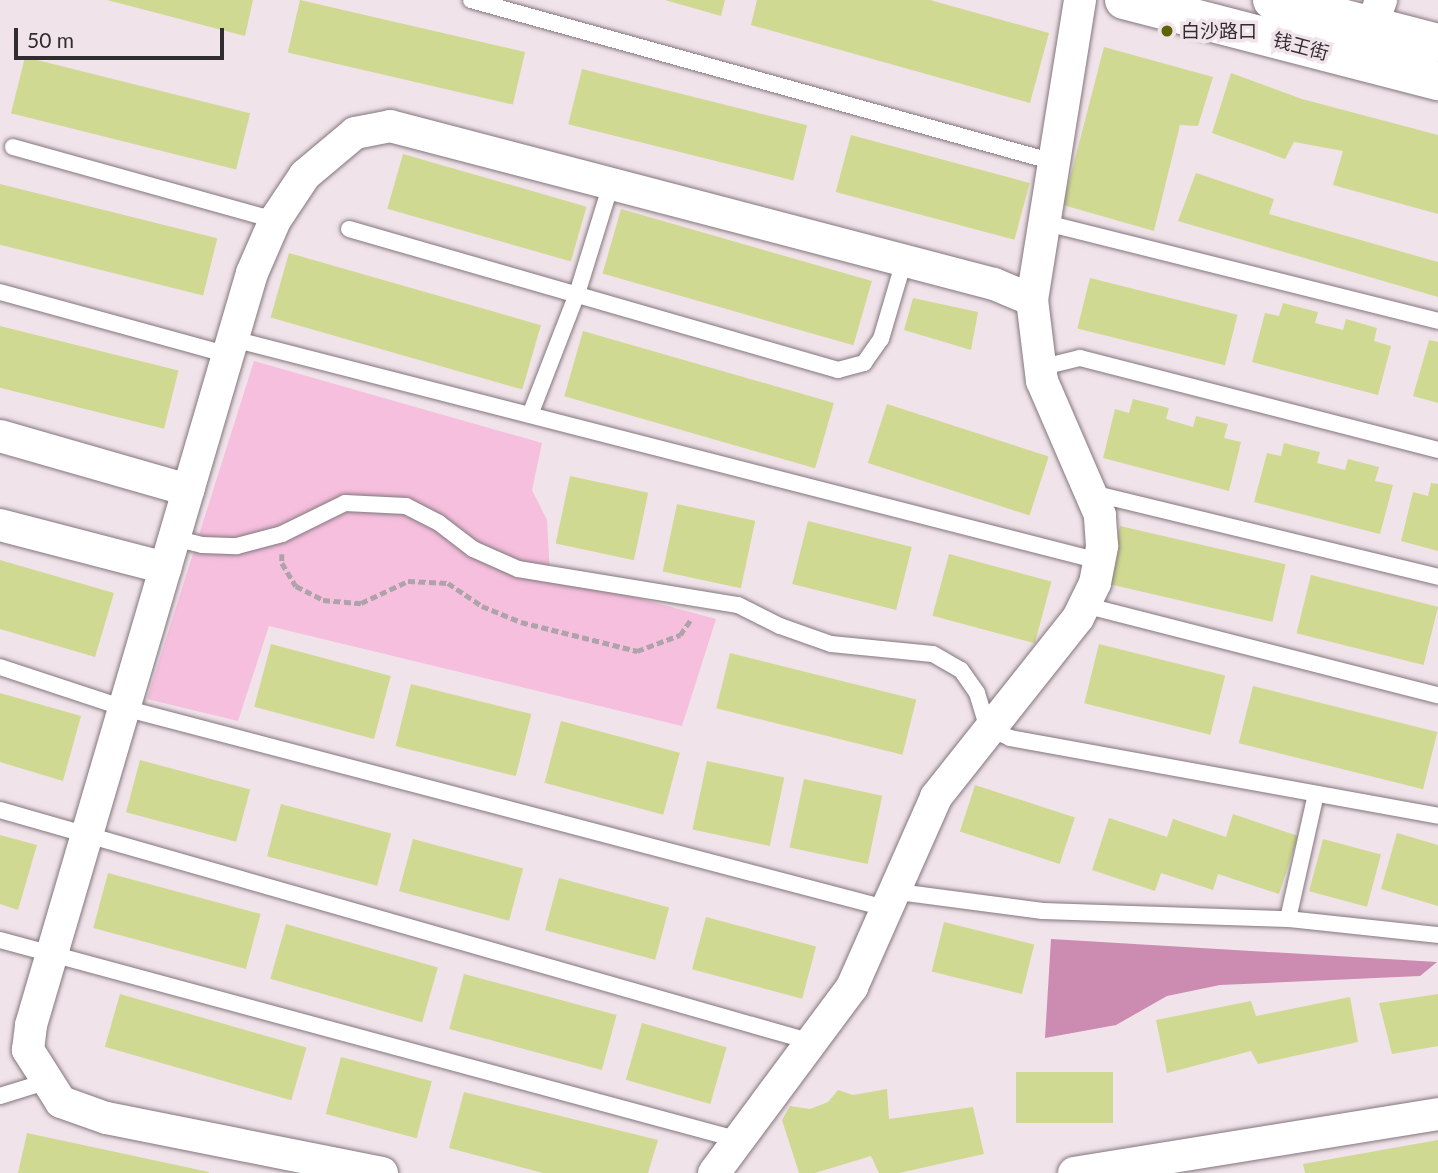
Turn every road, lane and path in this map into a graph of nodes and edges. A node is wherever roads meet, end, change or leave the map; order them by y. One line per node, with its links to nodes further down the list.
1 (471, 0): 10 (lane)
2 (1080, 0): 10 (street)
3 (1124, 0): 7 (main road, 钱王街)
4 (1272, 0): 5 (main road, 钱王街)
5 (1377, 13): 6 (main road, 钱王街); 7 (street)
6 (1438, 43)
7 (1359, 61): 8 (main road, 钱王街)
8 (1438, 81)
9 (13, 147): 12 (lane)
10 (1054, 162): 13 (street)
11 (611, 184): 12 (street); 15 (street); 17 (lane)
12 (275, 220): 20 (street)
13 (1046, 223): 18 (street); 19 (lane)
14 (349, 229): 17 (lane)
15 (904, 261): 17 (lane); 18 (street)
16 (0, 292): 20 (lane)
17 (578, 294): 22 (lane)
18 (1032, 300): 21 (street)
19 (1438, 321)
20 (230, 347): 22 (lane); 25 (street)
21 (1039, 368): 24 (lane); 26 (street)
22 (530, 415): 30 (lane)
23 (0, 436): 25 (street)
24 (1438, 450)
25 (188, 490): 29 (street)
26 (1092, 493): 30 (street); 32 (lane)
27 (0, 525): 31 (street)
28 (282, 534): 29 (lane); 33 (lane); 33 (path)
29 (174, 538): 31 (street)
30 (1099, 561): 34 (street)
31 (165, 568): 37 (street)
32 (1438, 576)
33 (703, 601): 38 (lane)
34 (1084, 605): 36 (lane); 38 (street)
35 (0, 667): 37 (lane)
36 (1438, 695)
37 (124, 708): 42 (street); 43 (lane)
38 (988, 728): 39 (lane); 43 (street)
39 (1316, 794): 41 (lane); 44 (lane)
40 (0, 810): 42 (lane)
41 (1438, 816)
42 (85, 837): 47 (street); 48 (lane)
43 (888, 900): 44 (lane); 48 (street)
44 (1288, 919): 45 (lane)
45 (1438, 935)
46 (0, 940): 47 (lane)
47 (51, 954): 49 (street); 52 (lane)
48 (812, 1042): 52 (street)
49 (45, 1082): 50 (lane); 53 (street)
50 (0, 1096)
51 (1438, 1114): 55 (street)
52 (739, 1140): 54 (street)
53 (382, 1173)
54 (714, 1173)
55 (1074, 1173)

